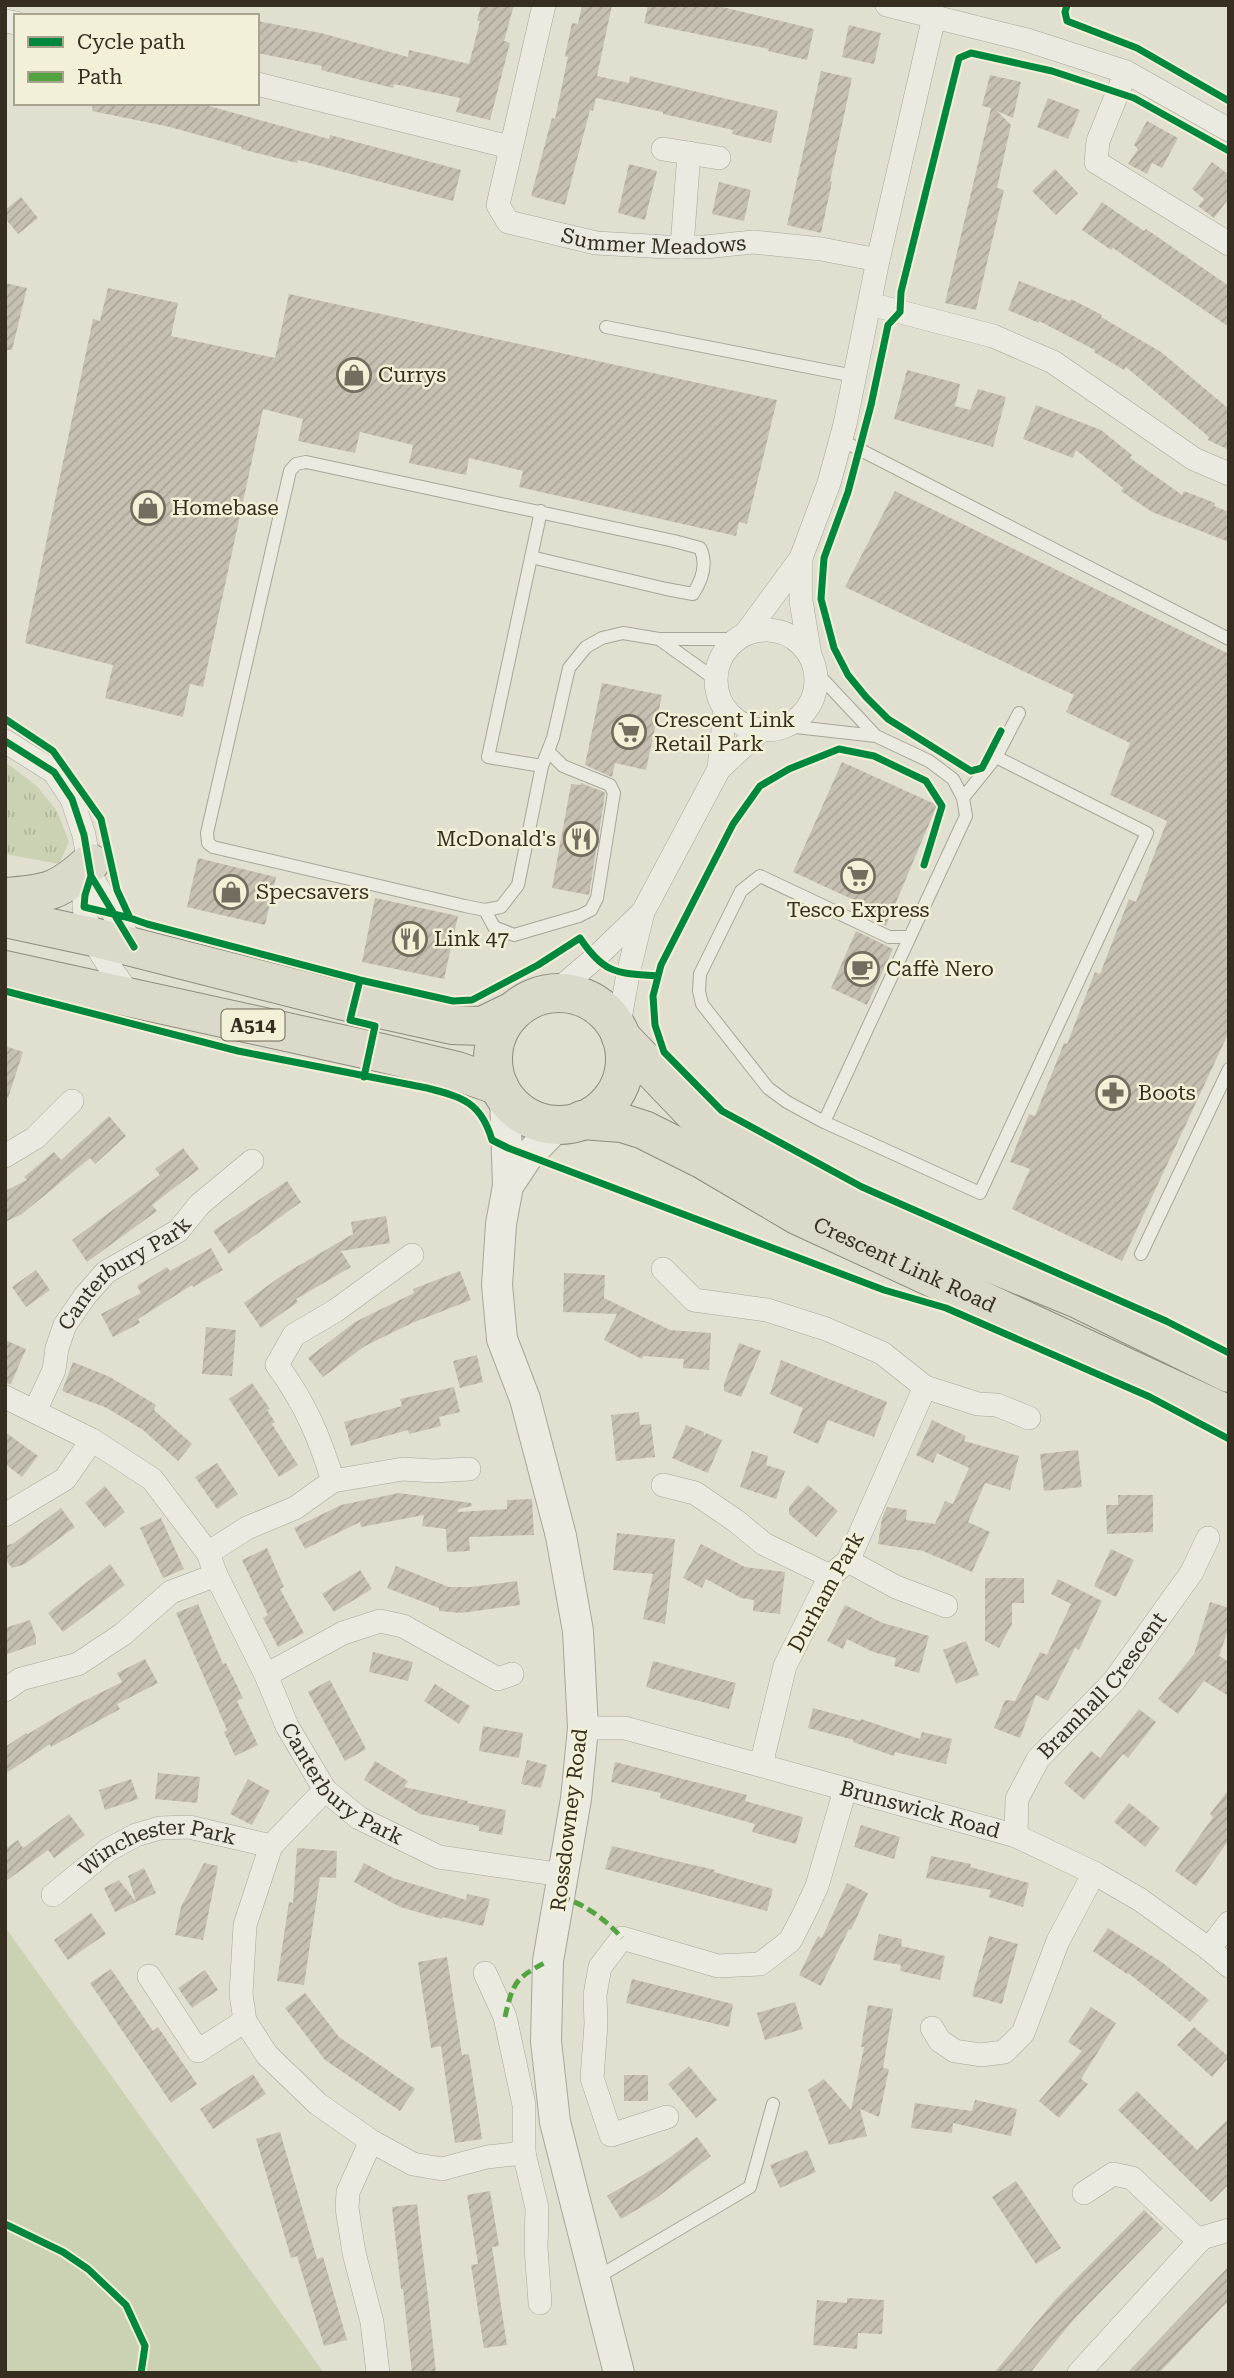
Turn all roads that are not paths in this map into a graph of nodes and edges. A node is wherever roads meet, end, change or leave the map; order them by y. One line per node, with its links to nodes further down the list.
1 (544, 5): 7 (street, Summer Meadows)
2 (887, 5): 3 (street)
3 (934, 16): 4 (street); 13 (street)
4 (1126, 72): 6 (street); 11 (street)
5 (259, 84): 7 (street)
6 (1229, 130)
7 (510, 147): 12 (street, Summer Meadows)
8 (663, 149): 9 (street)
9 (689, 153): 10 (street); 12 (street)
10 (719, 158)
11 (1229, 244)
12 (682, 247): 13 (street, Summer Meadows)
13 (878, 260): 14 (street)
14 (870, 304): 16 (street); 18 (street)
15 (606, 327): 16 (lane)
16 (854, 376): 17 (street)
17 (841, 440): 21 (street); 24 (lane)
18 (1229, 474)
19 (541, 511): 20 (lane); 20 (lane); 40 (lane)
20 (531, 556): 35 (lane)
21 (801, 558): 22 (street); 25 (street)
22 (741, 636): 23 (lane); 25 (street); 26 (street)
23 (659, 639): 26 (lane); 33 (lane)
24 (1229, 639)
25 (813, 664): 29 (street); 31 (lane)
26 (715, 679): 27 (street)
27 (725, 710): 30 (street); 36 (street)
28 (1019, 713): 34 (lane)
29 (787, 726): 30 (street); 31 (lane)
30 (761, 730): 36 (street)
31 (876, 736): 37 (lane)
32 (5, 741): 38 (street)
33 (548, 751): 35 (lane); 40 (lane)
34 (996, 757): 37 (lane); 55 (lane)
35 (542, 766): 40 (lane)
36 (719, 769): 41 (street)
37 (962, 798): 44 (lane)
38 (90, 869): 39 (highway); 43 (street); 45 (street)
39 (5, 897)
40 (485, 910)
41 (643, 912): 47 (street); 50 (street)
42 (5, 918): 43 (highway, A514)
43 (93, 937): 45 (highway, A514); 48 (street)
44 (910, 937): 55 (lane); 55 (lane)
45 (134, 947): 49 (highway, A514)
46 (5, 970): 48 (highway, Crescent Link Road / A514)
47 (554, 993): 49 (highway, A514); 50 (highway, Crescent Link Road)
48 (132, 998): 52 (highway, Crescent Link Road / A514)
49 (512, 1012): 52 (highway)
50 (619, 1034): 54 (highway); 62 (highway, Crescent Link Road)
51 (1229, 1069): 59 (lane)
52 (502, 1091): 54 (highway, Crescent Link Road / A514); 58 (street, Rossdowney Road)
53 (72, 1101): 56 (street)
54 (570, 1122): 58 (street, Rossdowney Road); 66 (highway, Crescent Link Road / A514)
55 (824, 1122)
56 (5, 1156)
57 (252, 1161): 65 (street, Canterbury Park)
58 (508, 1186): 82 (street, Rossdowney Road)
59 (1141, 1254)
60 (412, 1255): 70 (street)
61 (663, 1269): 63 (street)
62 (1229, 1373)
63 (925, 1387): 67 (street); 75 (street, Durham Park)
64 (5, 1397): 65 (street, Canterbury Park)
65 (35, 1412): 68 (street, Canterbury Park)
66 (1229, 1415)
67 (1029, 1418)
68 (92, 1440): 72 (street); 74 (street, Canterbury Park)
69 (469, 1469): 70 (street)
70 (333, 1481): 74 (street)
71 (663, 1485): 77 (street)
72 (5, 1515)
73 (1208, 1538): 86 (street, Bramhall Crescent)
74 (208, 1553): 76 (street, Canterbury Park)
75 (848, 1561): 77 (street, Durham Park); 78 (street)
76 (216, 1575): 80 (street, Canterbury Park); 81 (street)
77 (830, 1576): 83 (street, Durham Park)
78 (946, 1606)
79 (512, 1674): 80 (street)
80 (266, 1675): 84 (street, Canterbury Park)
81 (5, 1690)
82 (583, 1728): 83 (street, Brunswick Road); 89 (street, Rossdowney Road)
83 (761, 1765): 85 (street, Brunswick Road)
84 (325, 1790): 87 (street, Winchester Park); 89 (street, Canterbury Park)
85 (845, 1790): 86 (street, Brunswick Road); 99 (street)
86 (1016, 1836): 88 (street, Brunswick Road)
87 (271, 1846): 90 (street, Winchester Park); 96 (street, Winchester Park)
88 (1094, 1873): 92 (street, Brunswick Road); 97 (street)
89 (563, 1875): 105 (street, Rossdowney Road)
90 (52, 1895)
91 (1229, 1923): 92 (street)
92 (1209, 1949): 93 (street, Brunswick Road)
93 (1229, 1966)
94 (485, 1973): 101 (street)
95 (149, 1976): 96 (street)
96 (245, 2021): 100 (street, Winchester Park)
97 (932, 2028)
98 (773, 2104): 105 (lane)
99 (667, 2118)
100 (371, 2141): 101 (street, Winchester Park); 107 (street)
101 (524, 2152): 106 (street)
102 (1084, 2193): 104 (street)
103 (1229, 2230): 104 (street)
104 (1199, 2241): 109 (street)
105 (596, 2278): 108 (street, Rossdowney Road)
106 (540, 2303)
107 (379, 2373)
108 (619, 2373)
109 (1079, 2373)

